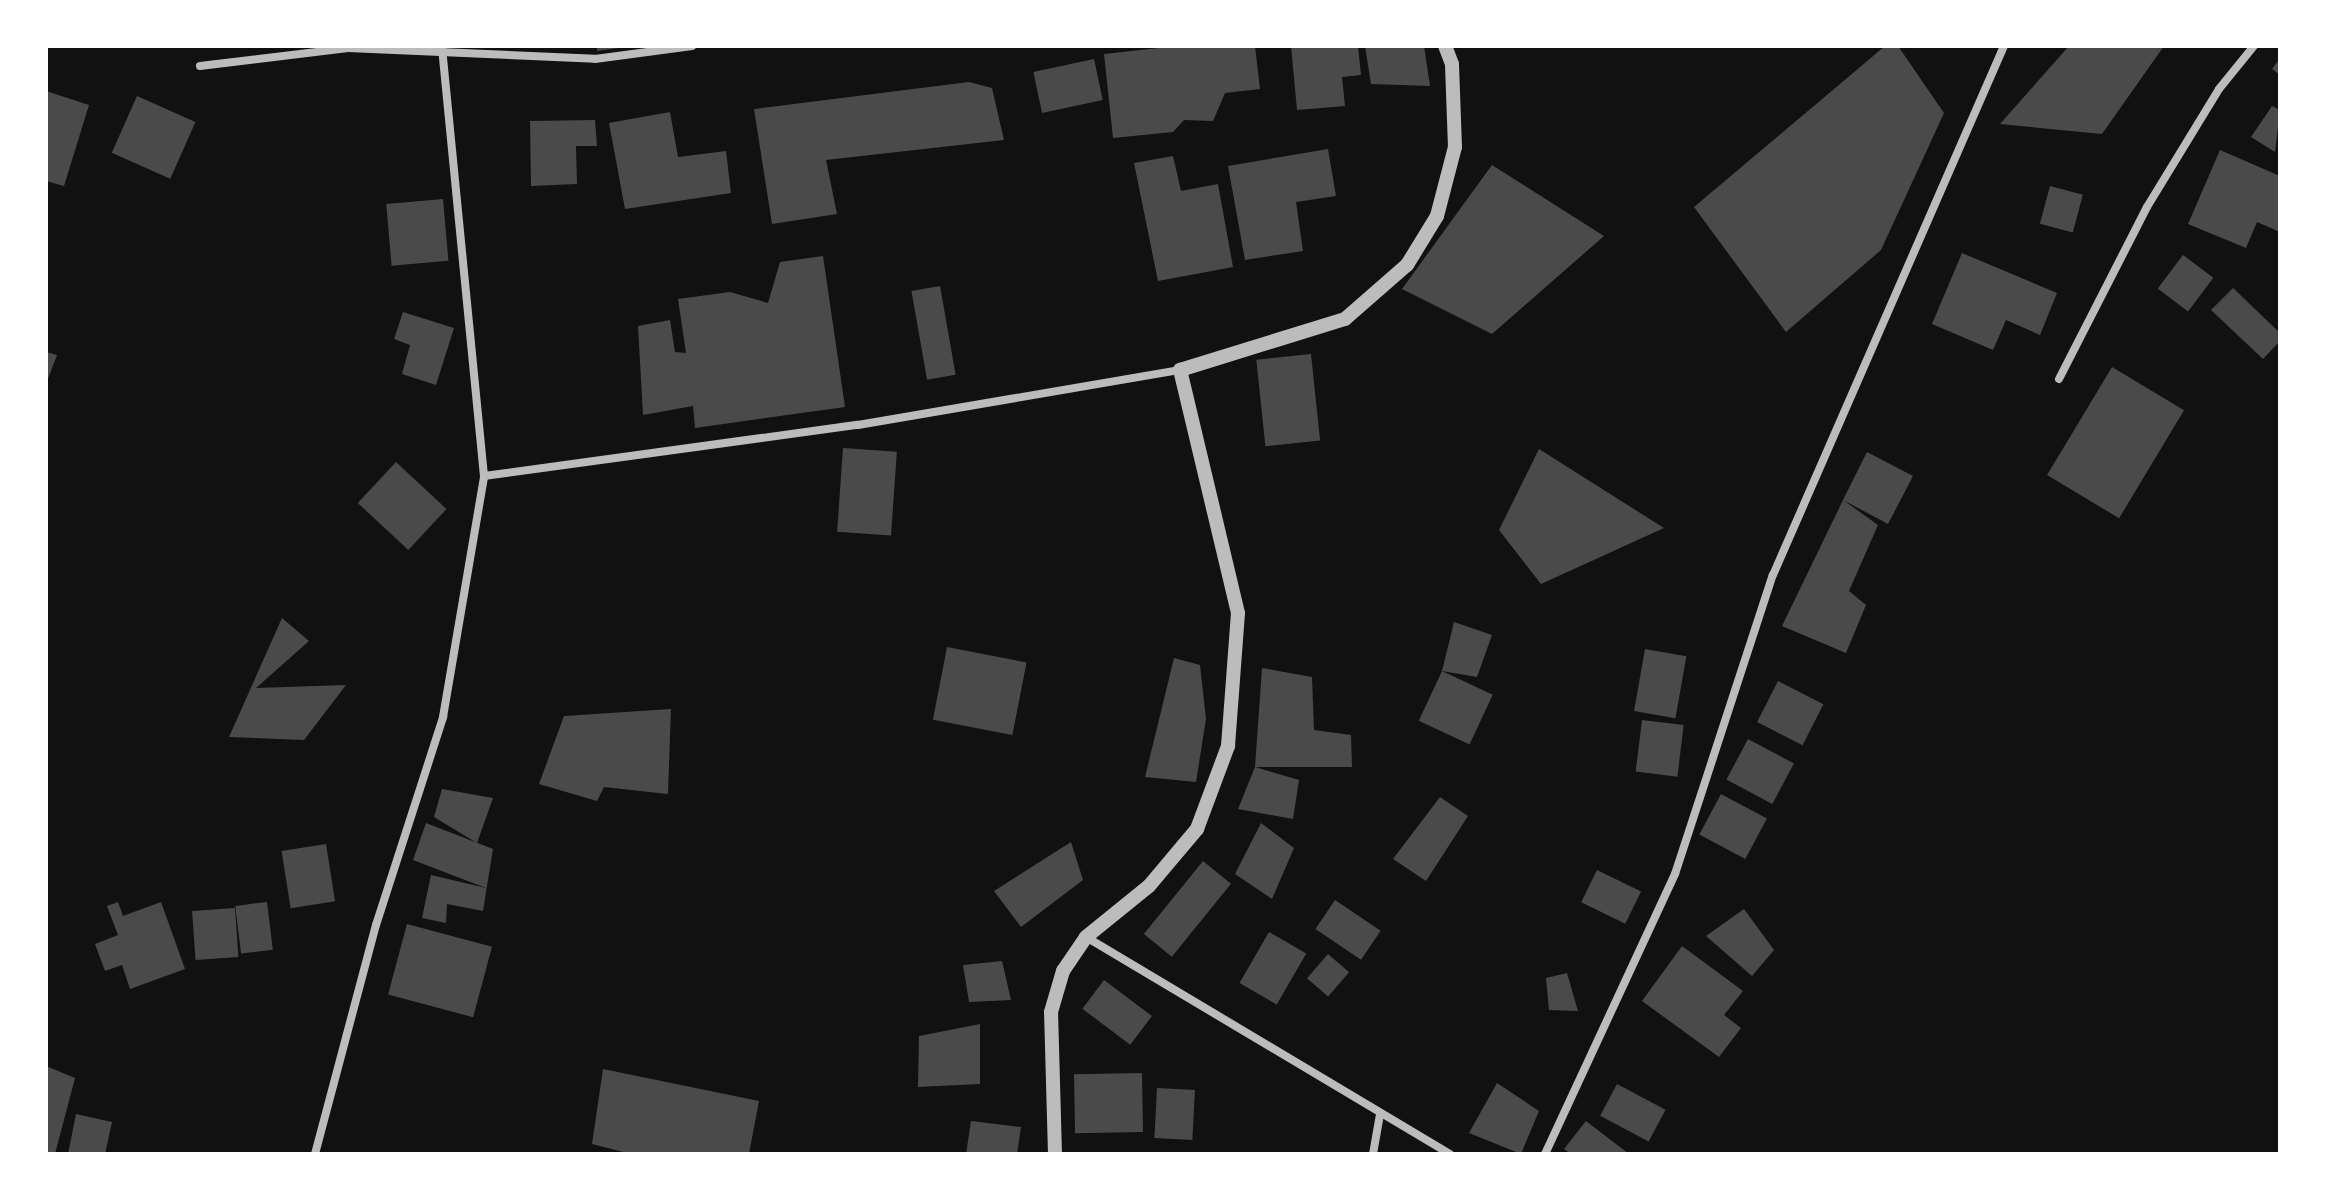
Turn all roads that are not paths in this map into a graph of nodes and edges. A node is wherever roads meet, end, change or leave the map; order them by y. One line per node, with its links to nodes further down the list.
1 (692, 46): 5 (street)
2 (1445, 46): 7 (street)
3 (2004, 46): 16 (street)
4 (2254, 46): 8 (street)
5 (443, 49): 6 (street); 9 (street)
6 (200, 66)
7 (1180, 370): 9 (street); 10 (street)
8 (2059, 379)
9 (484, 476): 12 (street)
10 (1086, 937): 11 (street); 13 (street)
11 (1380, 1116): 14 (street); 15 (street)
12 (315, 1154)
13 (1055, 1154)
14 (1373, 1154)
15 (1450, 1154)
16 (1545, 1154)

